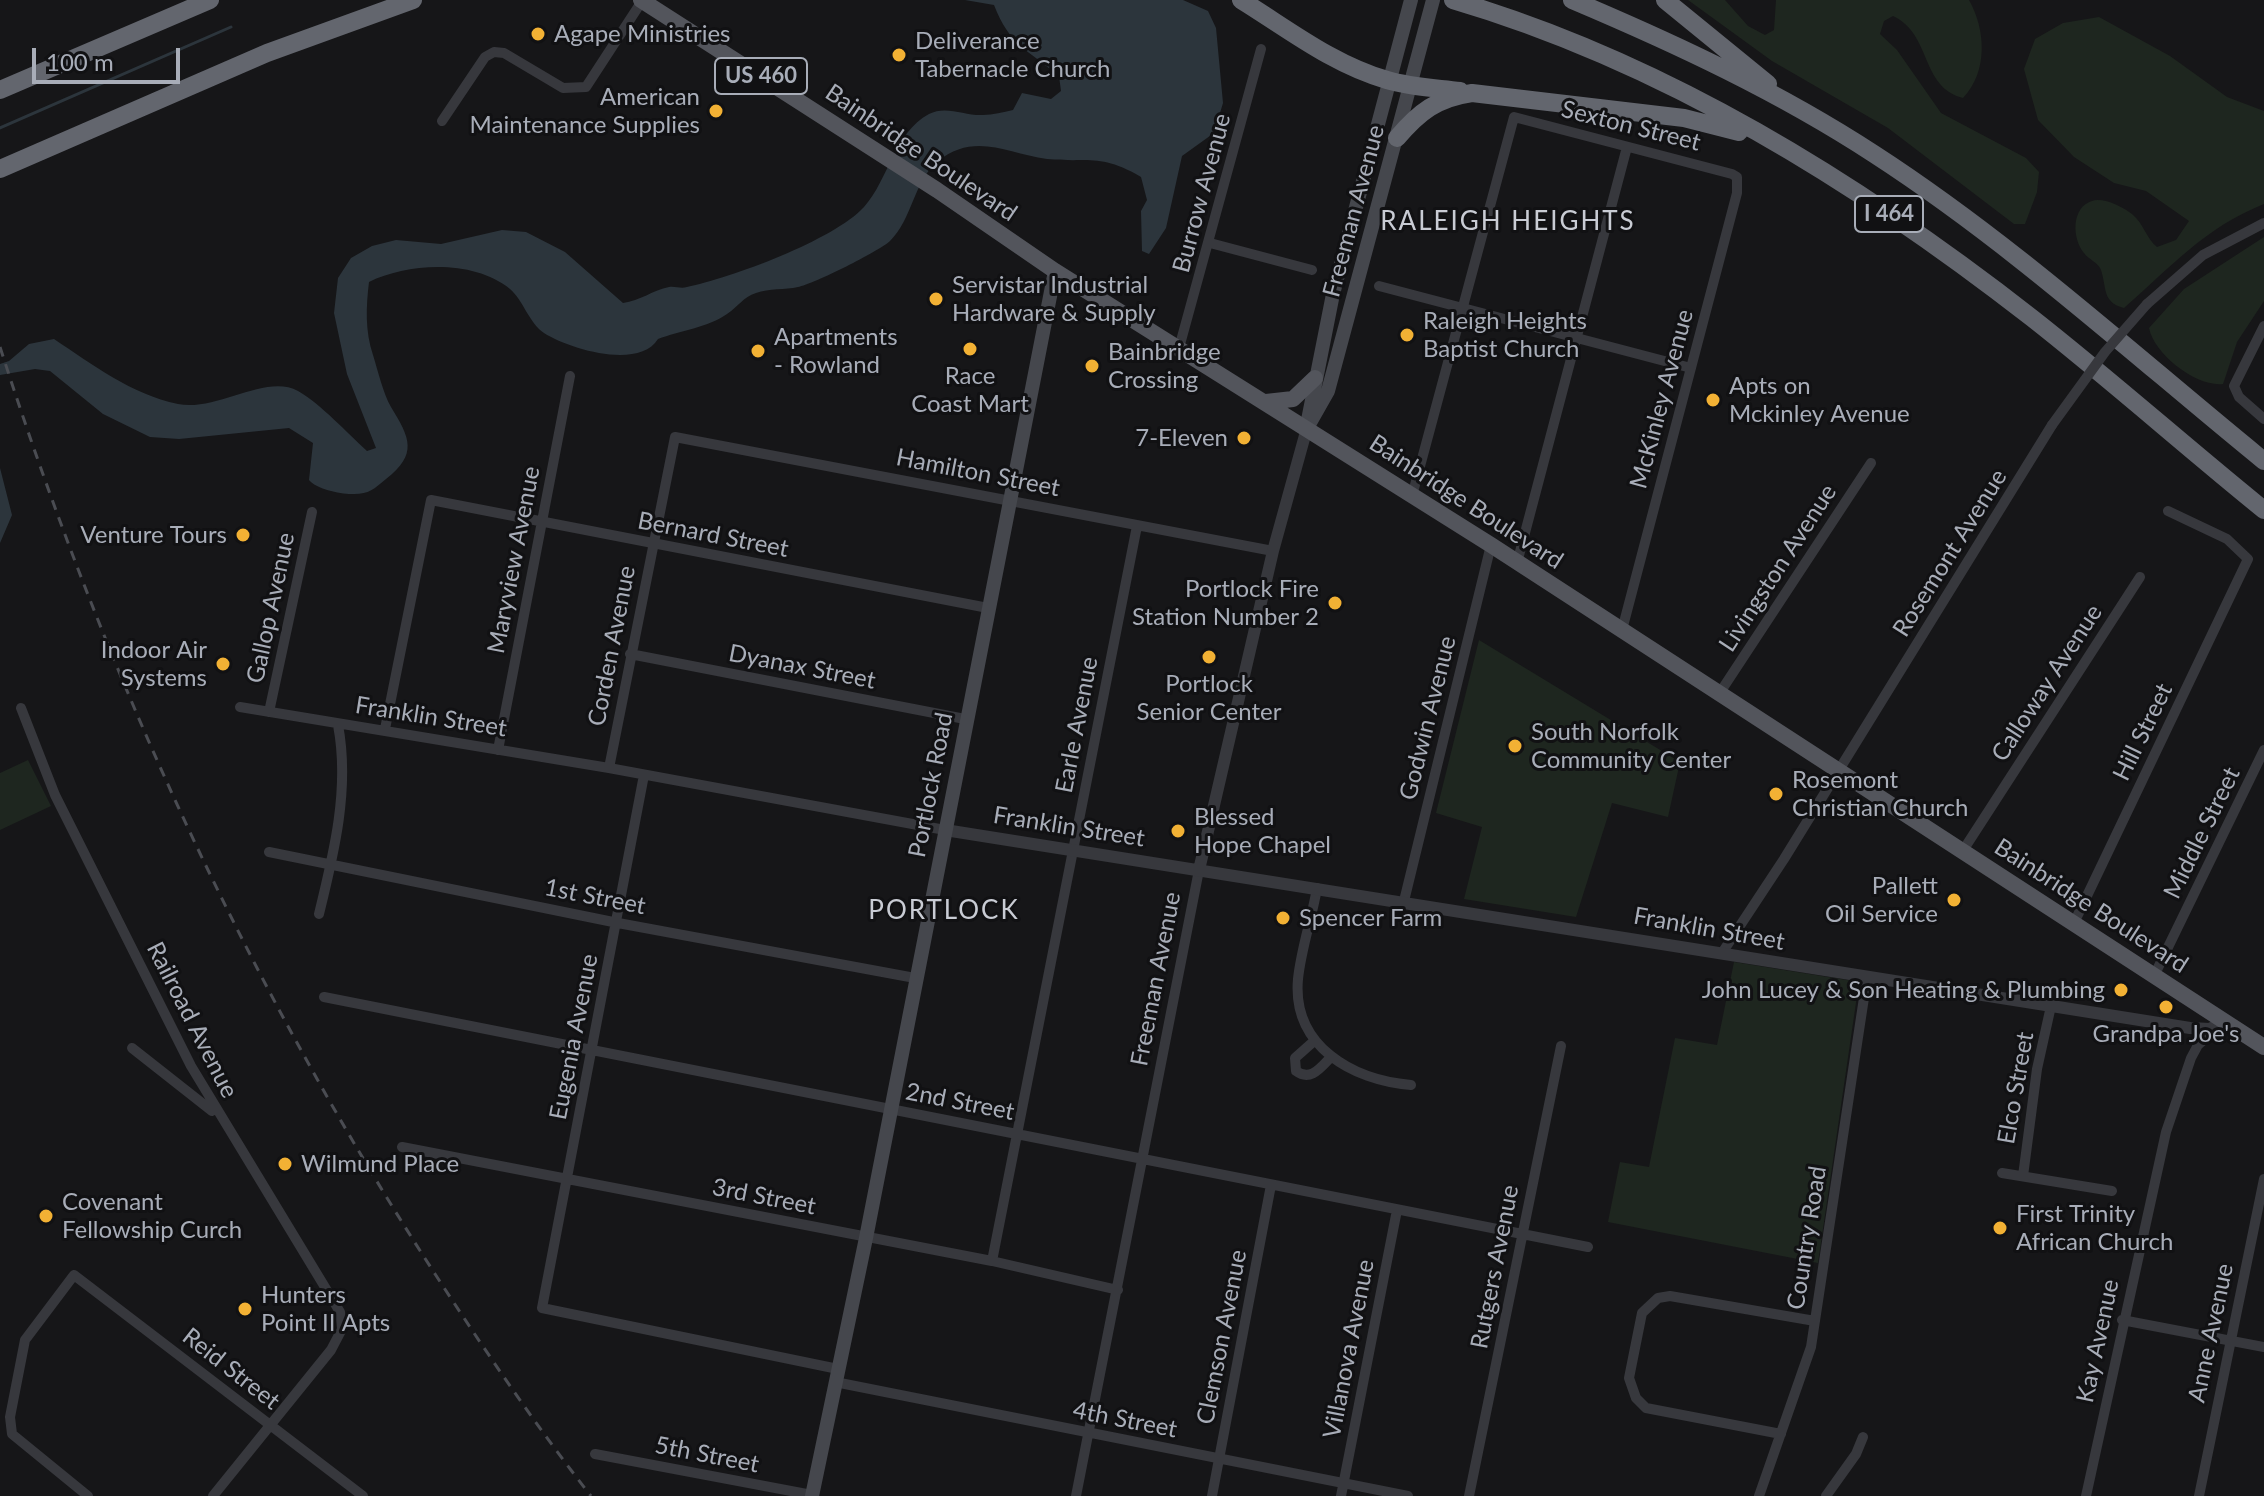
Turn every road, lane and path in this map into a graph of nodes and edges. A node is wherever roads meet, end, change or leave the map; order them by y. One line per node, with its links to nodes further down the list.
1 (210, 0): 13 (highway)
2 (413, 0): 20 (highway)
3 (642, 0): 16 (street); 25 (main road, Bainbridge Boulevard / US 460)
4 (1241, 0): 11 (highway)
5 (1411, 0): 11 (main road, Freeman Avenue)
6 (1433, 0): 12 (main road, Freeman Avenue)
7 (1572, 0): 15 (highway, I 464)
8 (1665, 0): 15 (highway)
9 (1457, 1): 19 (highway, I 464)
10 (1261, 49): 23 (street, Burrow Avenue)
11 (1390, 81): 12 (highway); 33 (main road, Freeman Avenue)
12 (1411, 84): 14 (highway); 17 (main road, Freeman Avenue)
13 (0, 90)
14 (1472, 93): 17 (highway); 19 (highway)
15 (1798, 108): 38 (highway, I 464)
16 (442, 121)
17 (1397, 138): 36 (main road, Freeman Avenue)
18 (1627, 147): 21 (street, Sexton Street); 27 (street, Sexton Street); 29 (street)
19 (1798, 155): 42 (highway, I 464)
20 (0, 169)
21 (1737, 177): 31 (street, McKinley Avenue)
22 (2264, 223): 65 (street, Rosemont Avenue, bridge)
23 (1210, 243): 24 (street); 30 (street, Burrow Avenue)
24 (1312, 270)
25 (1055, 271): 30 (main road, Bainbridge Boulevard / US 460); 41 (main road, Portlock Road)
26 (1379, 286): 27 (street)
27 (1461, 310): 29 (street); 40 (street)
28 (2264, 326): 35 (street)
29 (1577, 340): 31 (street); 50 (street)
30 (1179, 348): 34 (main road, Bainbridge Boulevard / US 460)
31 (1691, 368): 53 (street, McKinley Avenue)
32 (570, 376): 45 (street, Maryview Avenue)
33 (1315, 378): 34 (main road); 36 (main road, Freeman Avenue)
34 (1265, 402): 36 (main road, Bainbridge Boulevard / US 460)
35 (2264, 419)
36 (1307, 428): 40 (main road, Bainbridge Boulevard / US 460); 49 (street, Freeman Avenue)
37 (675, 437): 41 (street, Hamilton Street); 47 (street, Corden Avenue)
38 (2264, 461)
39 (1871, 463): 55 (street, Livingston Avenue)
40 (1412, 496): 48 (main road, Bainbridge Boulevard / US 460)
41 (1009, 498): 46 (street, Hamilton Street); 52 (main road, Portlock Road)
42 (2264, 510)
43 (2168, 511): 77 (street, Hill Street)
44 (312, 512): 58 (street, Gallop Avenue)
45 (542, 522): 47 (street, Bernard Street); 61 (street, Bernard Street); 62 (street, Maryview Avenue)
46 (1137, 526): 49 (street, Hamilton Street); 68 (street, Earle Avenue)
47 (653, 544): 52 (street, Bernard Street); 54 (street, Corden Avenue)
48 (1491, 545): 50 (main road, Bainbridge Boulevard / US 460); 74 (street, Godwin Avenue)
49 (1273, 551): 72 (street, Freeman Avenue)
50 (1517, 563): 53 (main road, Bainbridge Boulevard / US 460)
51 (2140, 577): 70 (street, Calloway Avenue)
52 (988, 608): 59 (main road, Portlock Road)
53 (1622, 630): 55 (main road, Bainbridge Boulevard / US 460)
54 (630, 654): 59 (street, Dyanax Street); 64 (street, Corden Avenue)
55 (1719, 694): 65 (main road, Bainbridge Boulevard / US 460)
56 (240, 707): 58 (street, Franklin Street)
57 (21, 708): 93 (street, Railroad Avenue)
58 (269, 712): 60 (street, Franklin Street)
59 (965, 719): 67 (main road, Portlock Road)
60 (338, 725): 61 (street, Franklin Street); 71 (street)
61 (385, 729): 62 (street, Franklin Street)
62 (498, 750): 64 (street, Franklin Street)
63 (2264, 750): 79 (street, Middle Street)
64 (609, 768): 66 (street, Franklin Street)
65 (1839, 771): 70 (main road, Bainbridge Boulevard / US 460); 78 (street, Rosemont Avenue)
66 (644, 775): 67 (street, Franklin Street); 76 (street, Eugenia Avenue)
67 (945, 830): 68 (street, Franklin Street); 80 (main road, Portlock Road)
68 (1073, 851): 72 (street, Franklin Street); 94 (street, Earle Avenue)
69 (269, 852): 71 (street, 1st Street)
70 (1962, 852): 77 (main road, Bainbridge Boulevard / US 460)
71 (332, 863): 75 (street); 76 (street, 1st Street)
72 (1199, 870): 73 (street, Franklin Street); 96 (street, Freeman Avenue)
73 (1317, 888): 74 (street, Franklin Street); 85 (street)
74 (1404, 901): 78 (street, Franklin Street)
75 (319, 914)
76 (618, 923): 80 (street, 1st Street); 89 (street, Eugenia Avenue)
77 (2074, 923): 79 (main road, Bainbridge Boulevard / US 460)
78 (1722, 953): 81 (street, Franklin Street)
79 (2154, 976): 84 (main road, Bainbridge Boulevard / US 460)
80 (915, 978): 92 (main road, Portlock Road)
81 (1867, 978): 83 (street, Franklin Street); 111 (street, Country Road)
82 (324, 997): 89 (street, 2nd Street)
83 (2051, 1006): 84 (street, Franklin Street); 98 (street, Elco Street)
84 (2224, 1021): 87 (main road, Bainbridge Boulevard / US 460); 110 (street, Kay Avenue)
85 (1313, 1042): 90 (street); 90 (street)
86 (1561, 1046): 104 (street, Rutgers Avenue)
87 (2264, 1047)
88 (132, 1048): 93 (street)
89 (592, 1051): 92 (street, 2nd Street); 99 (street, Eugenia Avenue)
90 (1331, 1057): 91 (street)
91 (1411, 1085)
92 (891, 1108): 94 (street, 2nd Street); 105 (main road, Portlock Road)
93 (220, 1117): 115 (street, Railroad Avenue)
94 (1017, 1133): 96 (street, 2nd Street); 107 (street, Earle Avenue)
95 (402, 1147): 99 (street, 3rd Street)
96 (1144, 1160): 101 (street, 2nd Street); 108 (street, Freeman Avenue)
97 (2002, 1173): 98 (street)
98 (2023, 1176): 102 (street)
99 (566, 1179): 105 (street, 3rd Street); 109 (street, Eugenia Avenue)
100 (2264, 1179): 112 (street, Anne Avenue)
101 (1271, 1185): 103 (street, 2nd Street); 120 (street, Clemson Avenue)
102 (2112, 1191)
103 (1397, 1210): 104 (street, 2nd Street); 121 (street, Villanova Avenue)
104 (1522, 1234): 106 (street, 2nd Street); 130 (street, Rutgers Avenue)
105 (866, 1238): 107 (street, 3rd Street); 114 (main road, Portlock Road)
106 (1588, 1247)
107 (992, 1261): 108 (street, 3rd Street)
108 (1118, 1290): 116 (street, Freeman Avenue)
109 (542, 1308): 114 (street, 4th Street)
110 (2122, 1320): 112 (street); 133 (street, Kay Avenue)
111 (1815, 1321): 117 (street, Country Road); 117 (street)
112 (2230, 1340): 113 (street); 134 (street, Anne Avenue)
113 (2264, 1347)
114 (836, 1376): 116 (street, 4th Street); 122 (main road, Portlock Road)
115 (270, 1425): 123 (street, Reid Street); 124 (street); 125 (street, Reid Street)
116 (1088, 1434): 120 (street, 4th Street); 126 (street, Freeman Avenue)
117 (1781, 1434): 131 (street, Country Road)
118 (1863, 1437): 132 (street)
119 (595, 1454): 122 (street, 5th Street)
120 (1219, 1458): 121 (street, 4th Street); 127 (street, Clemson Avenue)
121 (1344, 1482): 128 (street, Villanova Avenue); 129 (street, 4th Street)
122 (812, 1495)
123 (88, 1496)
124 (213, 1496)
125 (363, 1496)
126 (1076, 1496)
127 (1212, 1496)
128 (1341, 1496)
129 (1408, 1496)
130 (1469, 1496)
131 (1759, 1496)
132 (1826, 1496)
133 (2086, 1496)
134 (2199, 1496)

